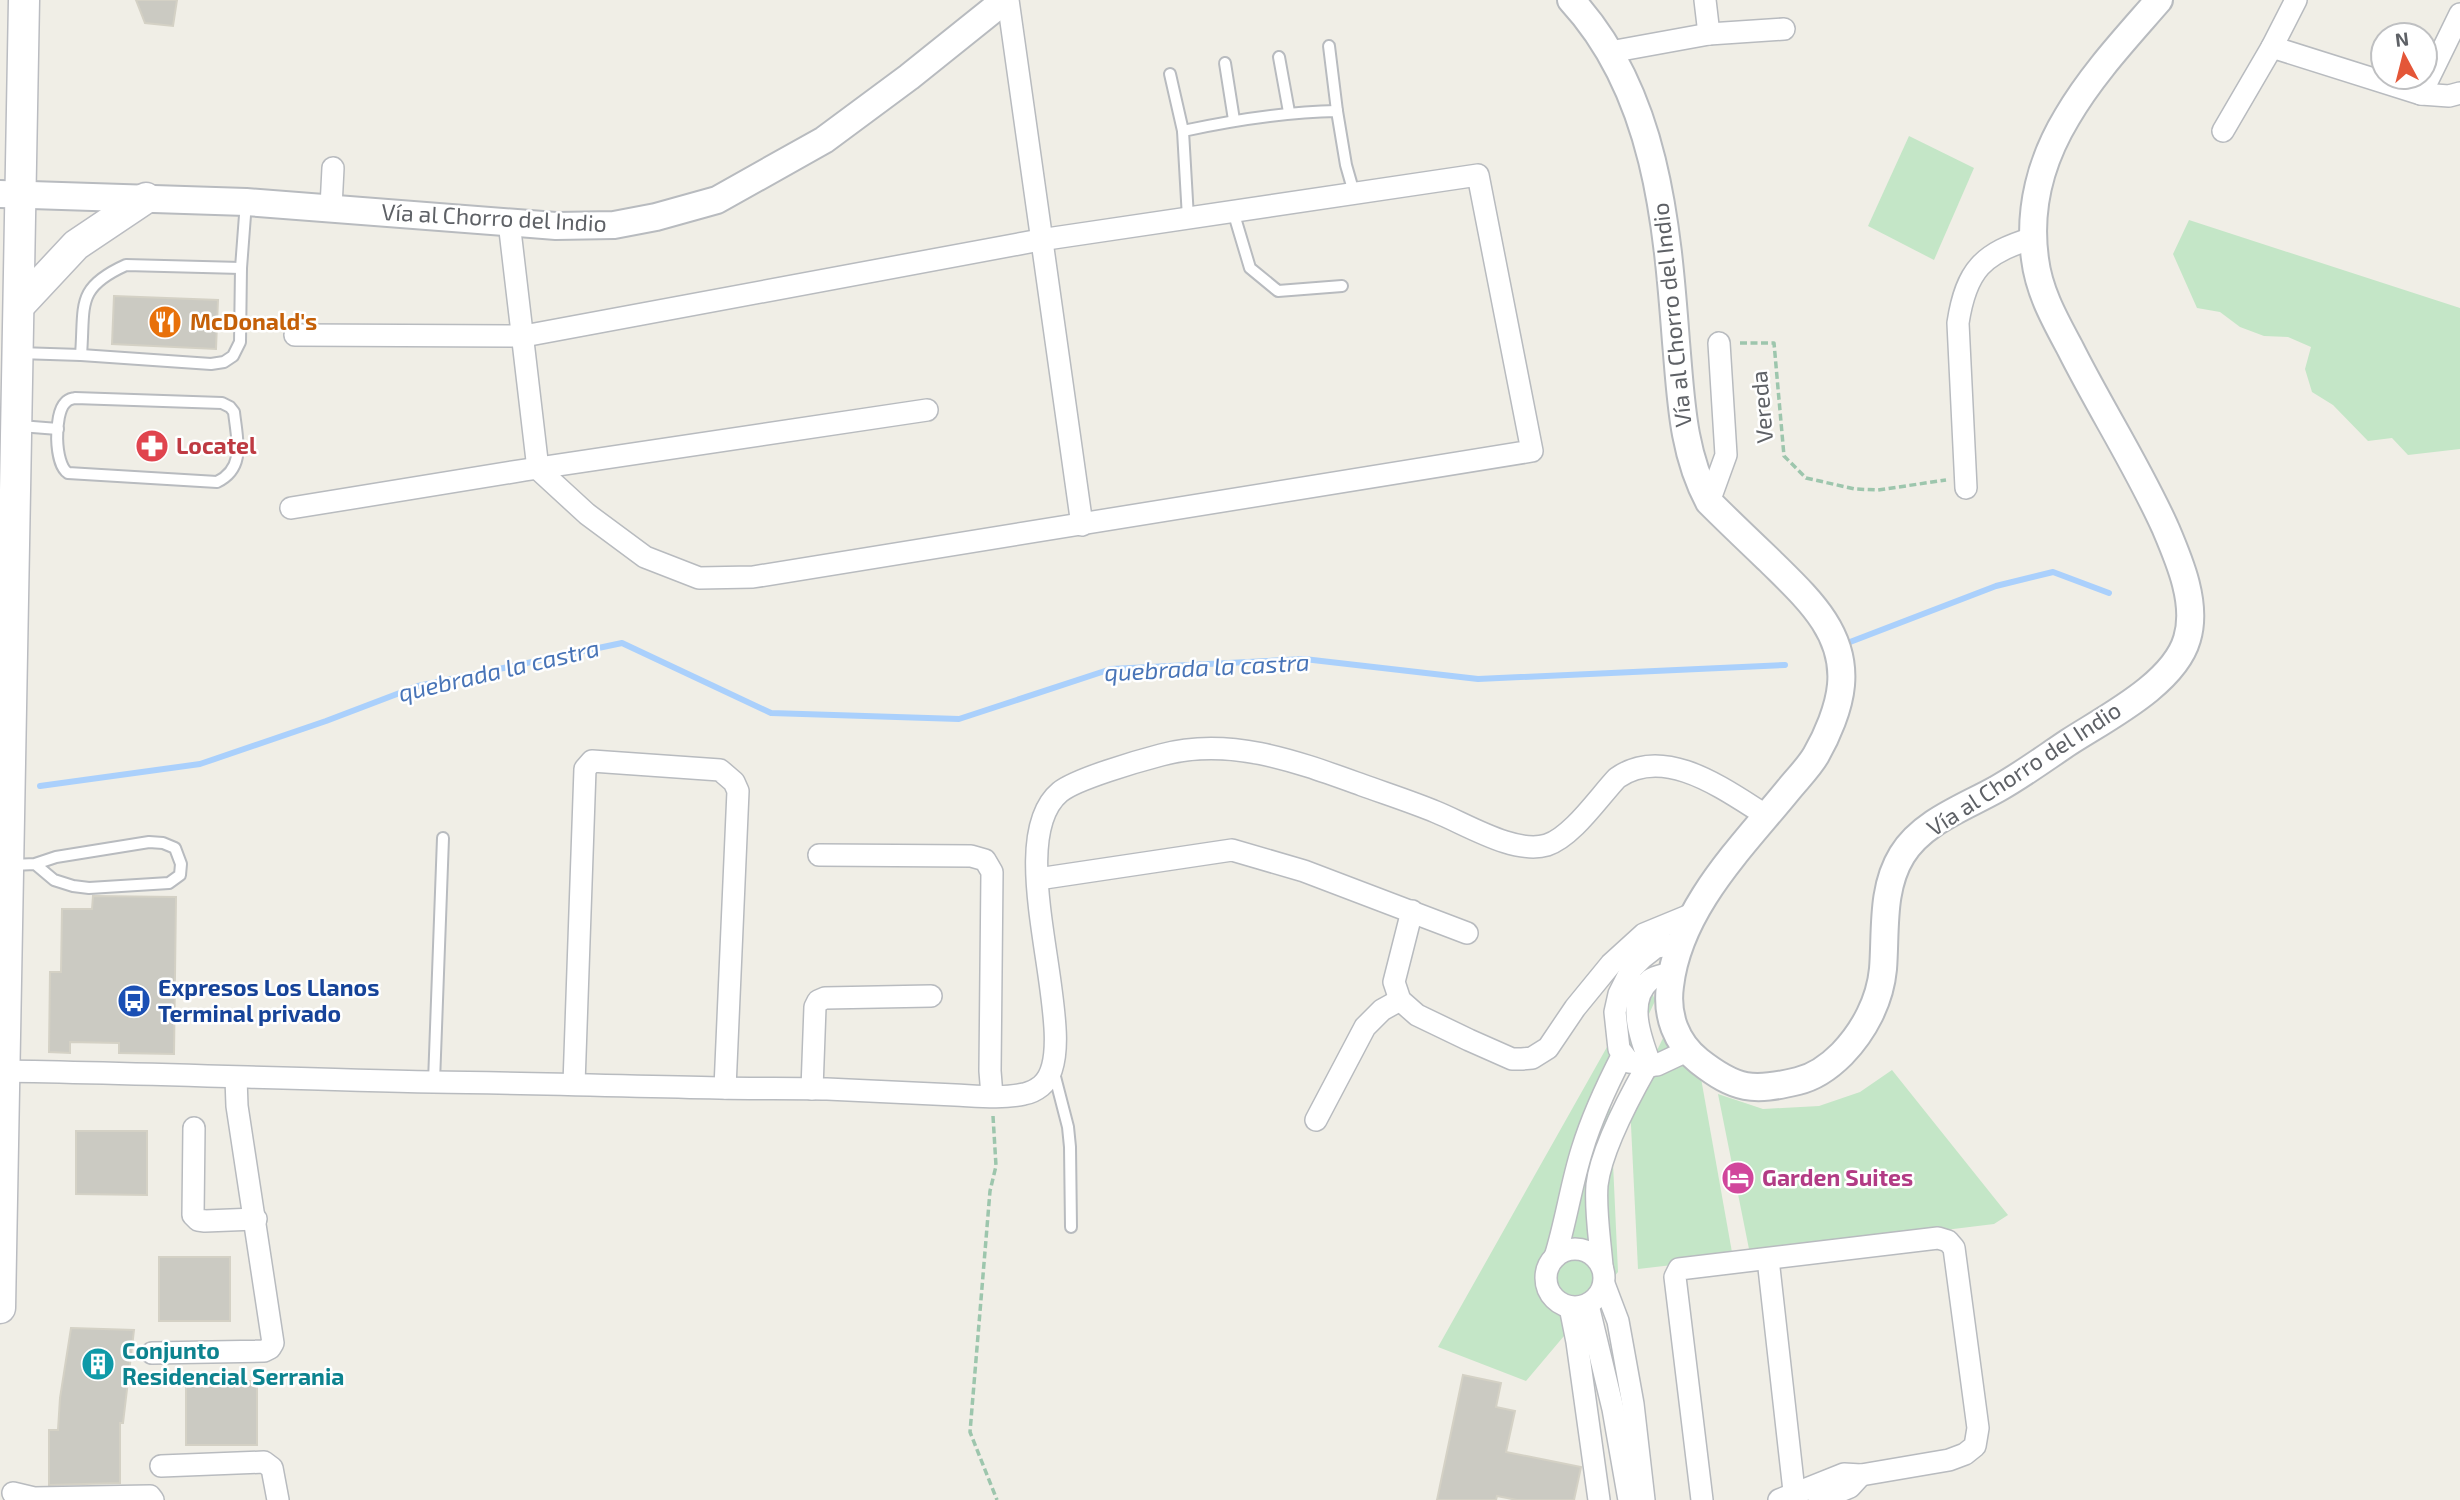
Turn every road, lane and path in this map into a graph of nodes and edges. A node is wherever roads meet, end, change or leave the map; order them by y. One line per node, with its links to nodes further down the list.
1 (24, 0): 25 (main road)
2 (1006, 0): 31 (street, Vía al Chorro del Indio); 33 (street)
3 (1571, 0): 12 (street, Vía al Chorro del Indio)
4 (1705, 0): 9 (street)
5 (2160, 0): 32 (street, Vía al Chorro del Indio)
6 (2296, 0): 11 (street)
7 (2460, 14): 16 (street)
8 (1784, 29): 9 (street)
9 (1709, 34): 12 (street)
10 (1329, 46): 18 (lane)
11 (2272, 47): 16 (street); 22 (street)
12 (1610, 52): 47 (street, Vía al Chorro del Indio)
13 (1279, 57): 19 (lane)
14 (1225, 64): 20 (lane)
15 (1170, 74): 21 (lane)
16 (2421, 94): 17 (street)
17 (2456, 99)
18 (1337, 111): 19 (lane); 24 (lane)
19 (1289, 112): 20 (lane)
20 (1234, 120): 21 (lane)
21 (1183, 131): 30 (lane)
22 (2223, 131)
23 (333, 168): 28 (street)
24 (1353, 193): 29 (street); 49 (street)
25 (11, 194): 26 (street, Vía al Chorro del Indio); 36 (main road)
26 (146, 198): 27 (street, Vía al Chorro del Indio); 36 (main road)
27 (246, 202): 28 (street, Vía al Chorro del Indio); 34 (lane)
28 (331, 207): 31 (street, Vía al Chorro del Indio)
29 (1233, 211): 30 (street); 35 (lane)
30 (1188, 218): 33 (street)
31 (509, 222): 38 (street)
32 (2033, 238): 46 (street); 62 (street, Vía al Chorro del Indio)
33 (1040, 240): 38 (street); 49 (street)
34 (241, 268): 41 (lane); 41 (lane)
35 (1342, 286)
36 (19, 306): 40 (main road)
37 (295, 335): 38 (street)
38 (524, 336): 45 (street)
39 (1719, 343): 46 (path, Vereda); 47 (street)
40 (19, 353): 41 (lane); 43 (main road)
41 (81, 355)
42 (927, 410): 45 (street)
43 (17, 426): 44 (lane); 53 (main road)
44 (58, 429): 44 (lane)
45 (538, 469): 48 (street); 49 (street)
46 (1966, 483)
47 (1709, 502): 50 (street, Vía al Chorro del Indio)
48 (291, 509)
49 (1082, 525)
50 (1766, 816): 54 (street); 56 (street, Vía al Chorro del Indio)
51 (443, 838): 68 (lane)
52 (819, 856): 72 (street)
53 (22, 865): 53 (lane); 66 (main road)
54 (1038, 879): 55 (street); 65 (street)
55 (1412, 911): 57 (street); 61 (street)
56 (1695, 914): 58 (street, Vía al Chorro del Indio); 61 (street)
57 (1467, 933)
58 (1679, 944): 59 (street, Vía al Chorro del Indio); 63 (street)
59 (1671, 973): 62 (street, Vía al Chorro del Indio); 64 (street)
60 (931, 996): 71 (street)
61 (1400, 1000): 73 (street)
62 (1689, 1051): 64 (street)
63 (1622, 1054): 64 (street); 77 (street)
64 (1649, 1066): 79 (street)
65 (1053, 1069): 72 (street); 76 (lane)
66 (2, 1071): 67 (street); 81 (main road)
67 (236, 1078): 68 (street); 75 (street)
68 (434, 1082): 69 (street)
69 (574, 1084): 70 (street); 70 (street)
70 (725, 1088): 71 (street)
71 (811, 1089): 72 (street)
72 (992, 1096): 90 (path)
73 (1316, 1120)
74 (194, 1128): 75 (street)
75 (256, 1219): 82 (street)
76 (1071, 1227)
77 (1555, 1257): 79 (street); 80 (street)
78 (1768, 1259): 85 (street); 87 (street); 94 (street)
79 (1603, 1275): 80 (street); 83 (street)
80 (1579, 1306): 83 (street); 91 (street)
81 (0, 1308)
82 (152, 1353)
83 (1623, 1406): 92 (street); 93 (street)
84 (161, 1466): 89 (street)
85 (1861, 1475): 87 (street); 95 (street)
86 (13, 1493): 88 (street)
87 (1790, 1498)
88 (153, 1500)
89 (278, 1500)
90 (997, 1500)
91 (1599, 1500)
92 (1629, 1500)
93 (1644, 1500)
94 (1702, 1500)
95 (1819, 1500)

